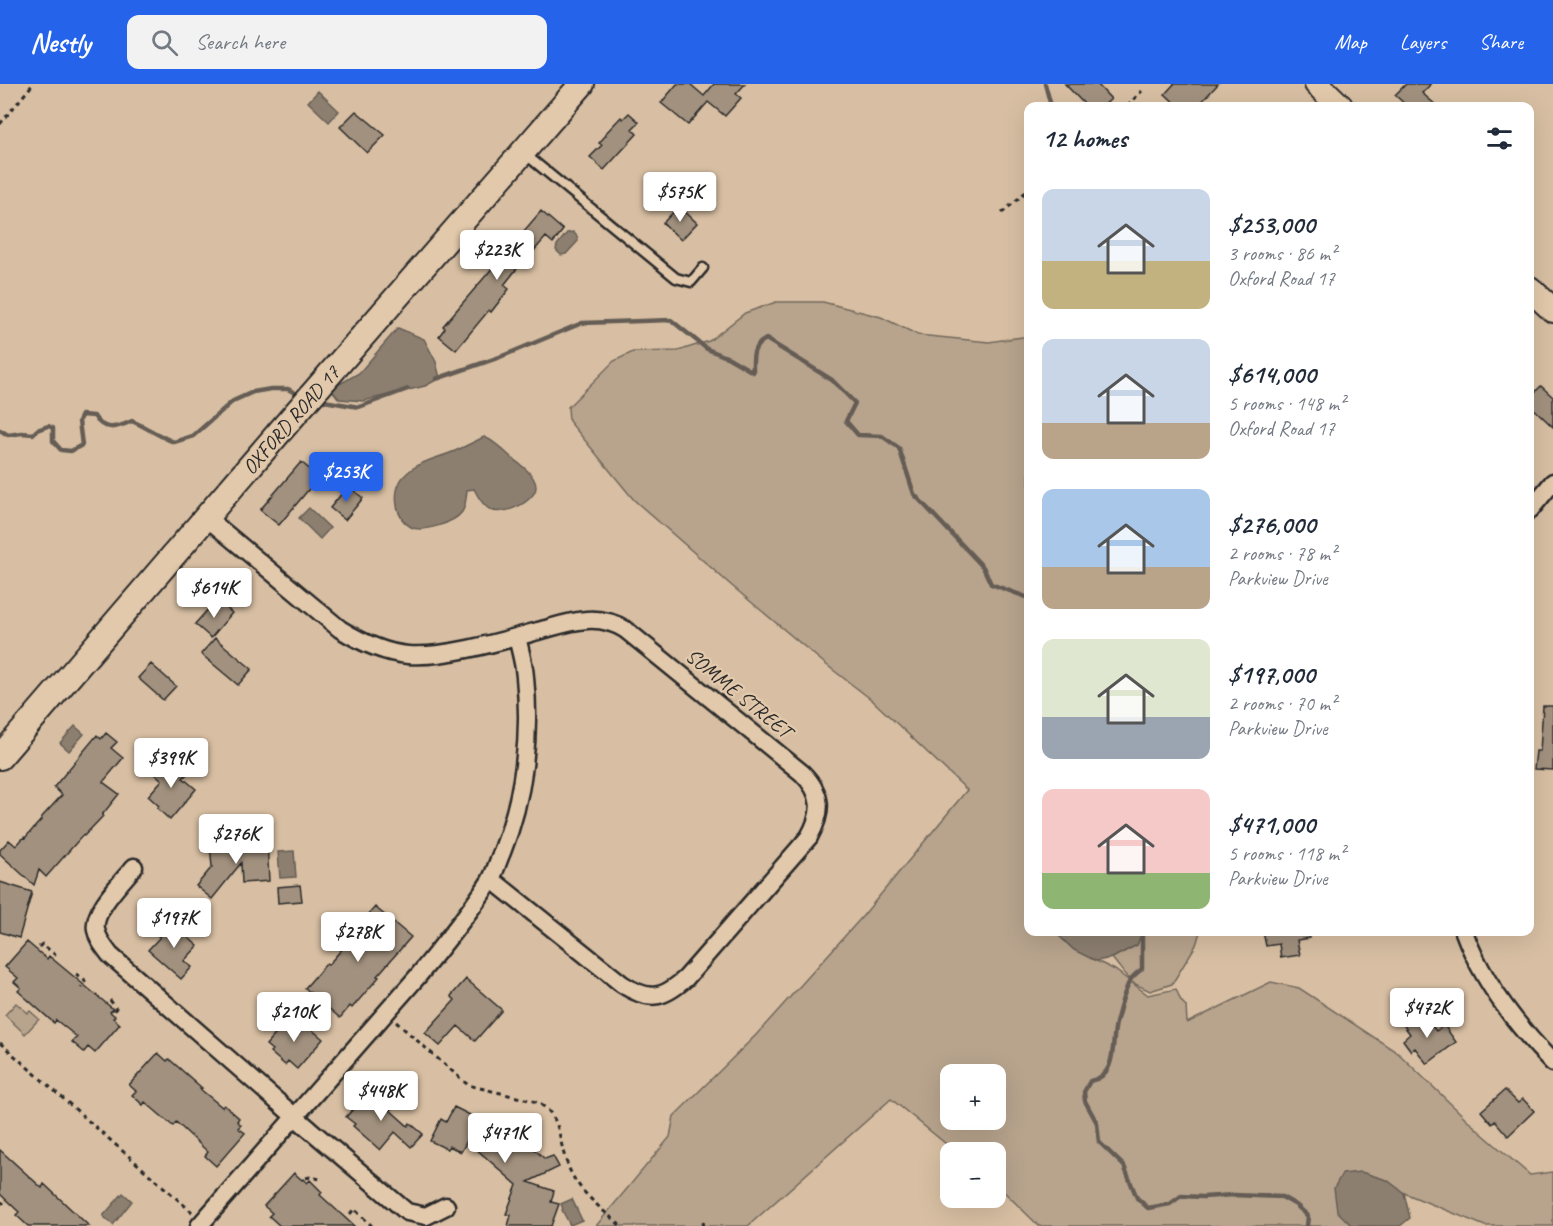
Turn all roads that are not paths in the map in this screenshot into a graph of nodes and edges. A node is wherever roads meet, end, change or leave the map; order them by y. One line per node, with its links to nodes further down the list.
1 (582, 84): 4 (main road, OXFORD ROAD 17)
2 (1317, 84): 3 (main road)
3 (1336, 102)
4 (523, 152): 5 (lane); 10 (main road, OXFORD ROAD 17)
5 (704, 268)
6 (1534, 293): 7 (main road)
7 (1553, 310)
8 (1553, 482): 9 (street)
9 (1534, 505)
10 (207, 518): 11 (street, SOMME STREET); 12 (main road, OXFORD ROAD 17)
11 (517, 637): 14 (street); 14 (street, SOMME STREET)
12 (0, 757)
13 (134, 867): 17 (street)
14 (491, 879): 17 (street)
15 (1465, 936): 16 (street)
16 (1553, 1063)
17 (294, 1116): 18 (street); 19 (street)
18 (446, 1206)
19 (201, 1223)

